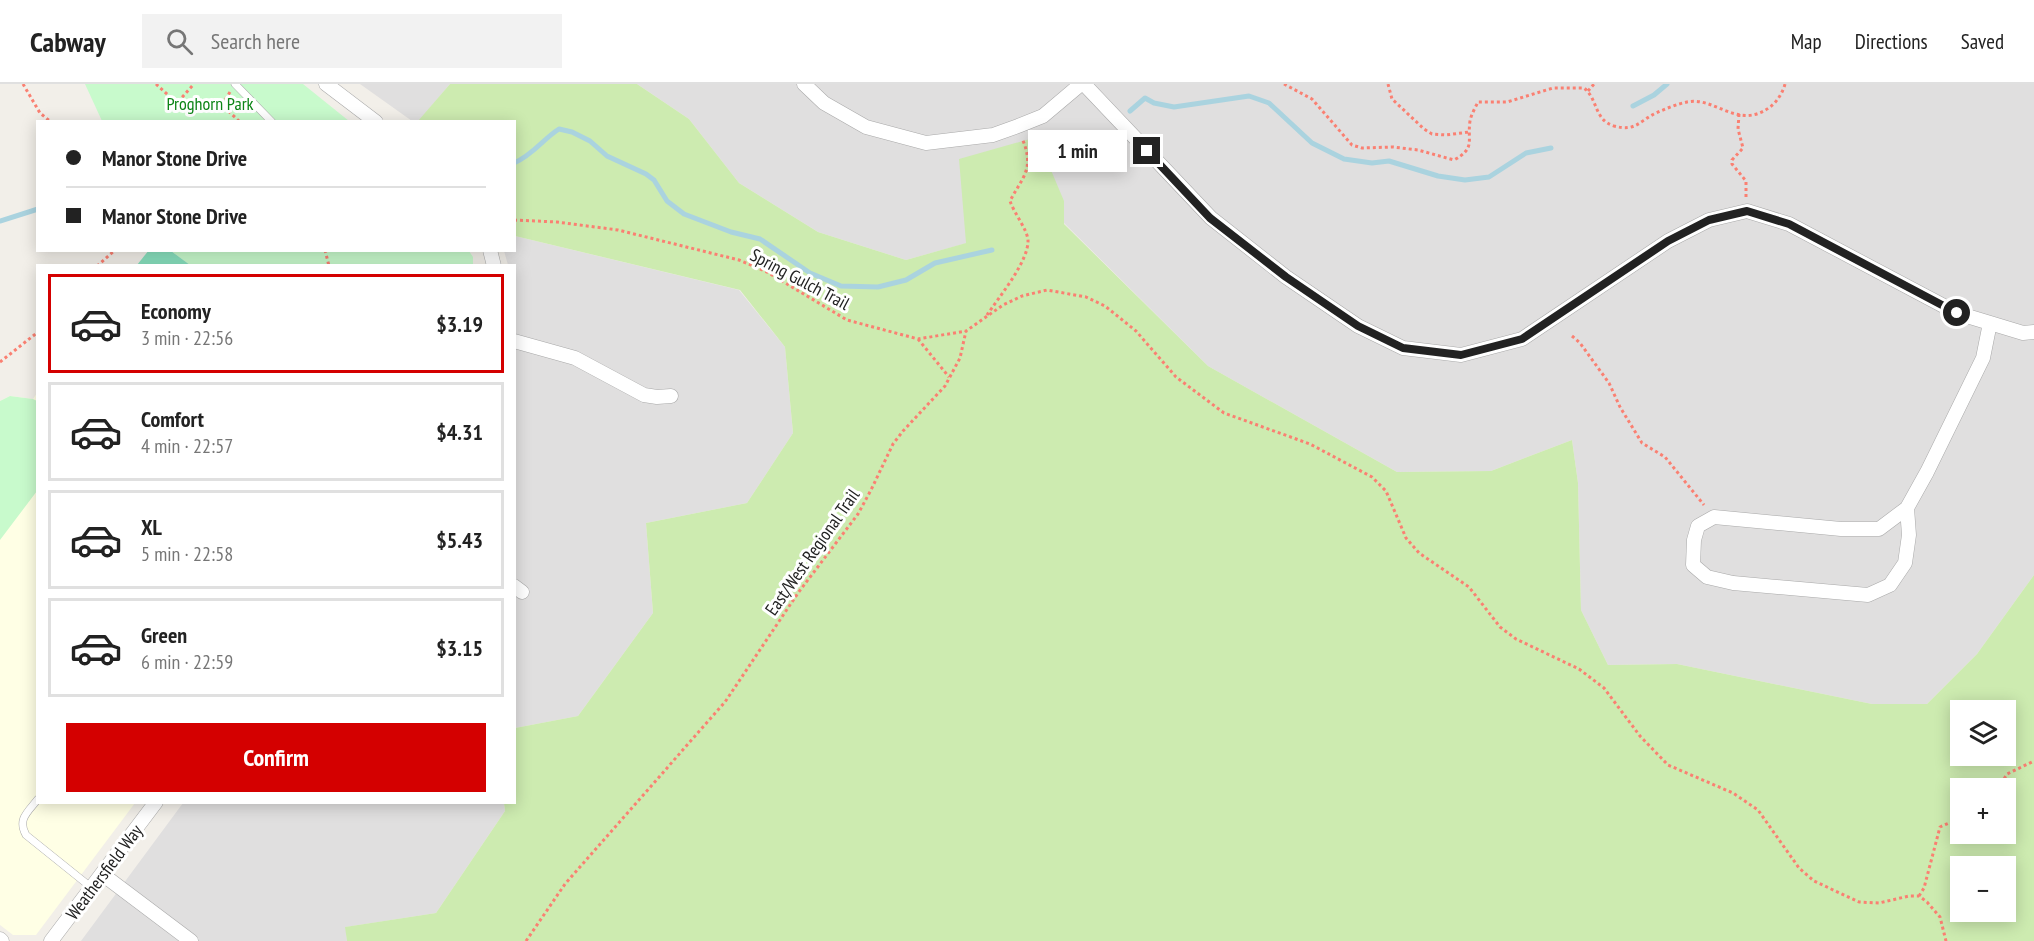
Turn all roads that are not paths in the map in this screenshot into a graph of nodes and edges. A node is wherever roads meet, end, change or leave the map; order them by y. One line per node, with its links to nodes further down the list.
1 (235, 84): 5 (lane)
2 (326, 84): 6 (street)
3 (804, 84): 4 (street)
4 (1083, 84): 7 (street)
5 (270, 120)
6 (373, 120)
7 (1990, 323): 8 (street); 11 (street)
8 (2034, 332)
9 (516, 342): 10 (street)
10 (671, 396)
11 (1907, 508): 11 (street)
12 (36, 802): 15 (lane)
13 (154, 804): 14 (street, Weathersfield Way)
14 (102, 874): 15 (street, Weathersfield Way); 17 (street)
15 (92, 888): 16 (street, Weathersfield Way)
16 (51, 941)
17 (191, 941)

